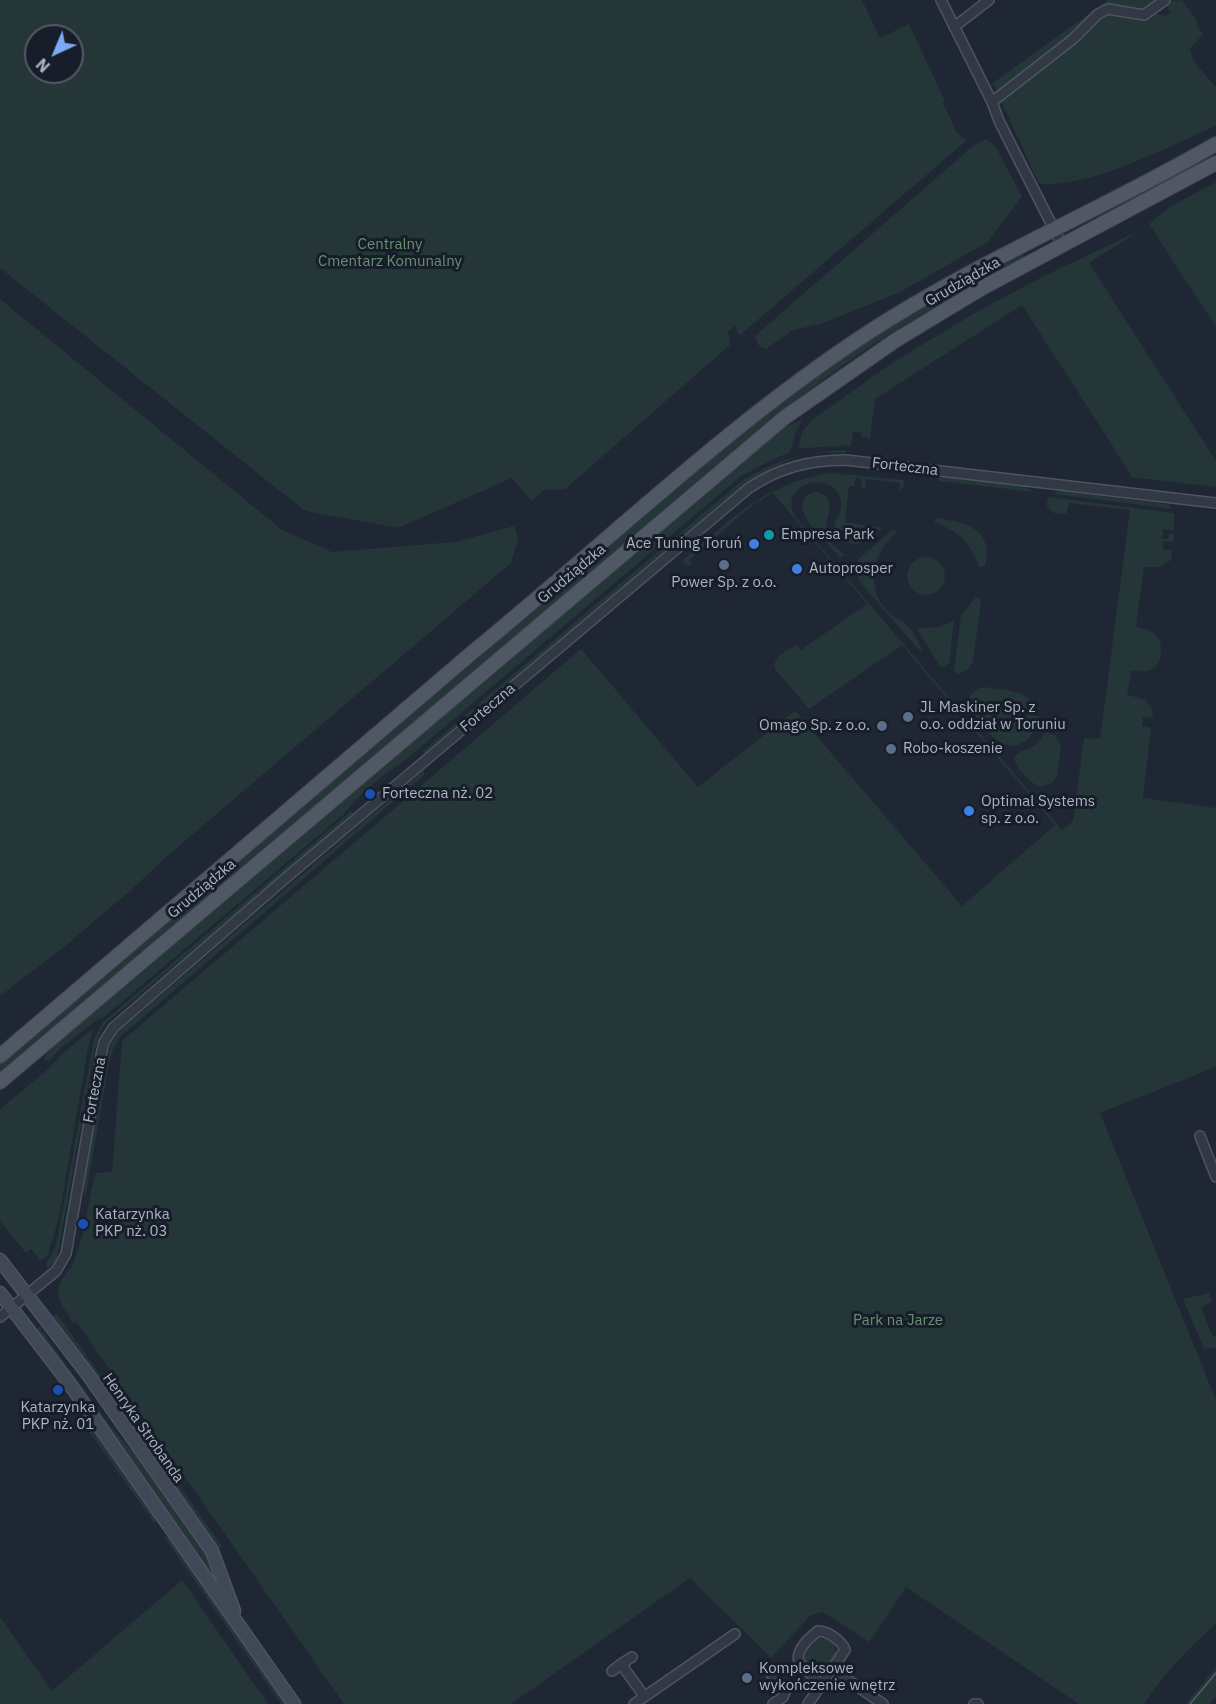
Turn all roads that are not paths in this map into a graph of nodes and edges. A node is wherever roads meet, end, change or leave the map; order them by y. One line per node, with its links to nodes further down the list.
1 (941, 0): 4 (street)
2 (988, 0): 4 (street)
3 (1165, 0): 5 (street)
4 (954, 27): 5 (street)
5 (992, 102): 8 (street)
6 (1216, 144): 8 (main road, Grudziądzka)
7 (1216, 163): 9 (main road, Grudziądzka)
8 (1054, 230): 9 (street); 11 (main road, Grudziądzka)
9 (1062, 245): 12 (main road, Grudziądzka)
10 (1216, 503): 17 (street, Forteczna)
11 (0, 1056)
12 (0, 1082)
13 (1200, 1136): 14 (street)
14 (1215, 1171)
15 (0, 1260): 17 (street, Henryka Strobanda)
16 (0, 1293): 18 (street, Henryka Strobanda)
17 (27, 1295): 18 (street, Forteczna); 20 (street, Henryka Strobanda)
18 (12, 1308): 19 (street, Forteczna); 20 (street, Henryka Strobanda)
19 (0, 1317)
20 (239, 1626): 29 (street, Henryka Strobanda)
21 (735, 1634): 28 (street)
22 (632, 1657): 23 (street)
23 (621, 1664): 25 (street); 28 (street)
24 (832, 1669): 27 (street); 27 (street); 33 (street)
25 (612, 1671)
26 (771, 1674): 31 (street)
27 (821, 1685): 32 (street)
28 (645, 1696): 30 (street)
29 (294, 1704)
30 (634, 1704)
31 (774, 1704)
32 (808, 1704)
33 (883, 1704)
34 (974, 1704): 35 (street)
35 (978, 1704)

